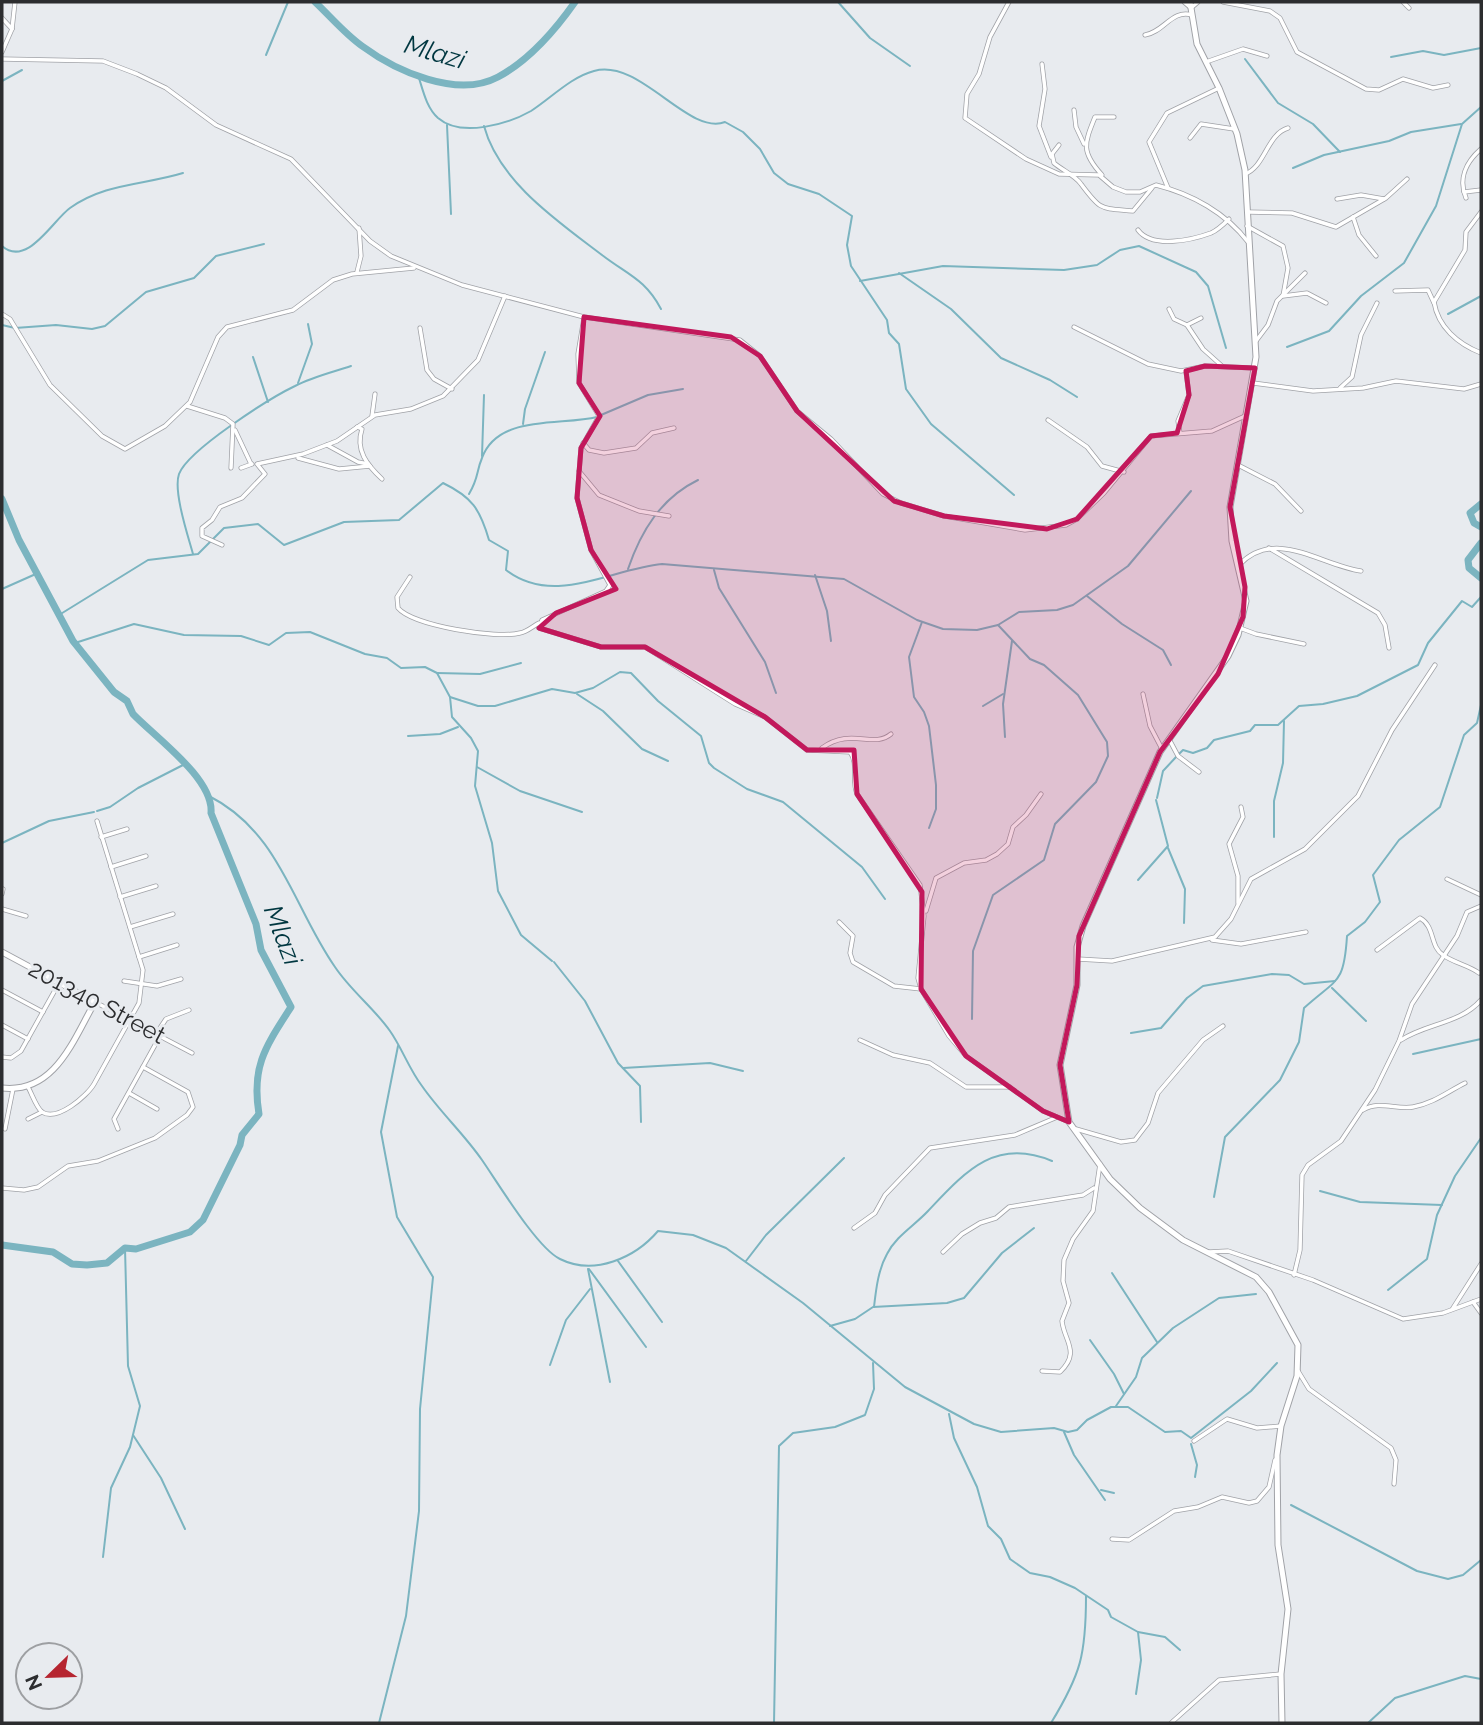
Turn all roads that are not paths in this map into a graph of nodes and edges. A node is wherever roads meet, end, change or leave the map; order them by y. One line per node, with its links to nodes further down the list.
1 (15, 2): 10 (street)
2 (1009, 2): 28 (street)
3 (1184, 2): 7 (street)
4 (1198, 2): 7 (street)
5 (1223, 2): 17 (street)
6 (1404, 2): 8 (street)
7 (1191, 8): 11 (street); 15 (street)
8 (1409, 8)
9 (2, 18): 10 (street)
10 (12, 29): 12 (street)
11 (1145, 35)
12 (2, 52)
13 (1267, 55): 15 (street)
14 (2, 59): 44 (street)
15 (1206, 63): 18 (street)
16 (1042, 64): 27 (street)
17 (1448, 85)
18 (1219, 88): 22 (street); 33 (street)
19 (1074, 110): 25 (street)
20 (1114, 117): 25 (street)
21 (1288, 128): 29 (street)
22 (1235, 130): 23 (street); 29 (street)
23 (1190, 138)
24 (1059, 145): 27 (street)
25 (1085, 146): 30 (street)
26 (1481, 149): 35 (street)
27 (1051, 159): 28 (street)
28 (1066, 173): 30 (street); 32 (street)
29 (1245, 174): 39 (street)
30 (1103, 176): 32 (street)
31 (1407, 179): 38 (street)
32 (1153, 186): 33 (street)
33 (1169, 189): 42 (street)
34 (1481, 190): 35 (street)
35 (1464, 192): 36 (street)
36 (1466, 198)
37 (1338, 199): 38 (street)
38 (1384, 199): 41 (street)
39 (1246, 212): 41 (street); 43 (street)
40 (1480, 212): 56 (street)
41 (1353, 217): 47 (street)
42 (1229, 219): 45 (street); 46 (street)
43 (1247, 226): 46 (street); 53 (street)
44 (359, 228): 48 (street); 49 (street)
45 (1138, 230)
46 (1248, 243): 64 (street)
47 (1376, 256)
48 (416, 268): 49 (street); 52 (street)
49 (355, 273): 74 (street)
50 (1305, 273): 53 (street)
51 (1395, 291): 56 (street)
52 (505, 296): 59 (street); 71 (street)
53 (1283, 296): 54 (street); 64 (street)
54 (1326, 303)
55 (1377, 303): 72 (street)
56 (1435, 305): 65 (street)
57 (1169, 309): 61 (street)
58 (2, 314): 74 (street)
59 (584, 317): 82 (street); 93 (street)
60 (1201, 318): 61 (street)
61 (1187, 325): 66 (street)
62 (1074, 327): 68 (street)
63 (420, 328): 71 (street)
64 (1255, 342): 67 (street)
65 (1481, 353)
66 (1223, 368): 67 (street); 68 (street)
67 (1255, 368): 69 (street)
68 (1186, 371): 81 (street)
69 (1253, 383): 72 (street); 75 (street)
70 (1481, 384): 72 (street)
71 (452, 389): 76 (street)
72 (1338, 389)
73 (375, 394): 76 (street)
74 (187, 406): 80 (street)
75 (1247, 415): 81 (street); 89 (street)
76 (372, 416): 78 (street)
77 (1048, 420): 93 (street)
78 (359, 428): 83 (street); 88 (street)
79 (674, 428): 82 (street)
80 (234, 429): 87 (street); 90 (street)
81 (1180, 433): 93 (street)
82 (583, 443): 92 (street)
83 (327, 445): 84 (street); 88 (street)
84 (314, 450): 85 (street); 86 (street)
85 (296, 457): 86 (street); 87 (street)
86 (310, 462): 88 (street)
87 (258, 464): 91 (street); 97 (street)
88 (369, 465): 94 (street)
89 (1238, 465): 95 (street); 99 (street)
90 (231, 468)
91 (241, 468)
92 (579, 471): 96 (street); 102 (street)
93 (1124, 472)
94 (382, 479)
95 (1301, 511)
96 (668, 516)
97 (222, 545)
98 (1269, 548): 99 (street); 100 (street); 105 (street)
99 (1239, 565): 103 (street)
100 (1361, 571)
101 (410, 577): 102 (street)
102 (540, 623): 110 (street)
103 (1240, 628): 104 (street); 109 (street)
104 (1304, 644)
105 (1389, 648)
106 (1435, 665): 124 (street)
107 (1143, 694): 111 (street)
108 (891, 734): 110 (street)
109 (1168, 737): 111 (street); 112 (street)
110 (820, 749): 129 (street)
111 (1162, 749): 139 (street)
112 (1199, 772)
113 (1041, 794): 129 (street)
114 (1241, 807): 124 (street)
115 (97, 821): 117 (street)
116 (127, 829): 117 (street)
117 (101, 837): 119 (street)
118 (146, 856): 119 (street)
119 (111, 867): 123 (street)
120 (1447, 880): 122 (street)
121 (156, 886): 123 (street)
122 (1481, 895)
123 (120, 897): 131 (street)
124 (1238, 905): 133 (street)
125 (1481, 906): 137 (street)
126 (2, 909): 128 (street)
127 (173, 914): 131 (street)
128 (26, 916)
129 (924, 916): 145 (street)
130 (839, 922): 145 (street)
131 (130, 928): 138 (street)
132 (1306, 932): 133 (street)
133 (1210, 940): 139 (street)
134 (177, 945): 138 (street)
135 (1377, 950): 137 (street)
136 (2, 952): 143 (street, 201340 Street)
137 (1443, 956): 140 (street); 157 (street)
138 (139, 957): 144 (street)
139 (1078, 959): 172 (street)
140 (1479, 973)
141 (181, 979): 144 (street)
142 (124, 981): 144 (street)
143 (59, 983): 148 (street, 201340 Street); 150 (street)
144 (144, 985): 151 (street)
145 (921, 989): 163 (street)
146 (2, 990): 150 (street)
147 (1481, 1000): 157 (street)
148 (95, 1002): 151 (street, 201340 Street); 162 (street)
149 (189, 1010): 154 (street)
150 (43, 1012): 155 (street)
151 (130, 1020): 154 (street, 201340 Street); 169 (street)
152 (2, 1025): 155 (street)
153 (1223, 1026): 175 (street)
154 (158, 1035): 158 (street, 201340 Street); 160 (street)
155 (28, 1039): 159 (street)
156 (860, 1040): 163 (street)
157 (1399, 1041): 168 (street)
158 (192, 1053)
159 (2, 1056)
160 (143, 1067): 166 (street); 178 (street)
161 (1465, 1083): 168 (street)
162 (28, 1087): 165 (street); 169 (street)
163 (1012, 1087): 170 (street)
164 (2, 1088): 165 (street)
165 (13, 1089): 173 (street)
166 (129, 1093): 167 (street); 174 (street)
167 (157, 1110)
168 (1361, 1111): 183 (street)
169 (42, 1112): 171 (street)
170 (1055, 1118): 172 (street); 179 (street)
171 (27, 1119)
172 (1069, 1122): 175 (street)
173 (5, 1129)
174 (118, 1129)
175 (1073, 1129): 176 (street)
176 (1100, 1164): 177 (street); 181 (street)
177 (1095, 1187): 180 (street); 188 (street)
178 (2, 1188)
179 (854, 1228)
180 (943, 1252)
181 (1207, 1252): 183 (street); 189 (street)
182 (1481, 1264): 186 (street)
183 (1294, 1275): 186 (street)
184 (1481, 1299): 185 (street)
185 (1473, 1302): 186 (street); 187 (street)
186 (1452, 1310)
187 (1481, 1313)
188 (1042, 1371)
189 (1298, 1371): 190 (street); 193 (street)
190 (1281, 1426): 191 (street); 192 (street)
191 (1194, 1441)
192 (1277, 1455): 194 (street); 195 (street)
193 (1394, 1484)
194 (1112, 1539)
195 (1281, 1674): 196 (street); 197 (street)
196 (1171, 1723)
197 (1282, 1723)

